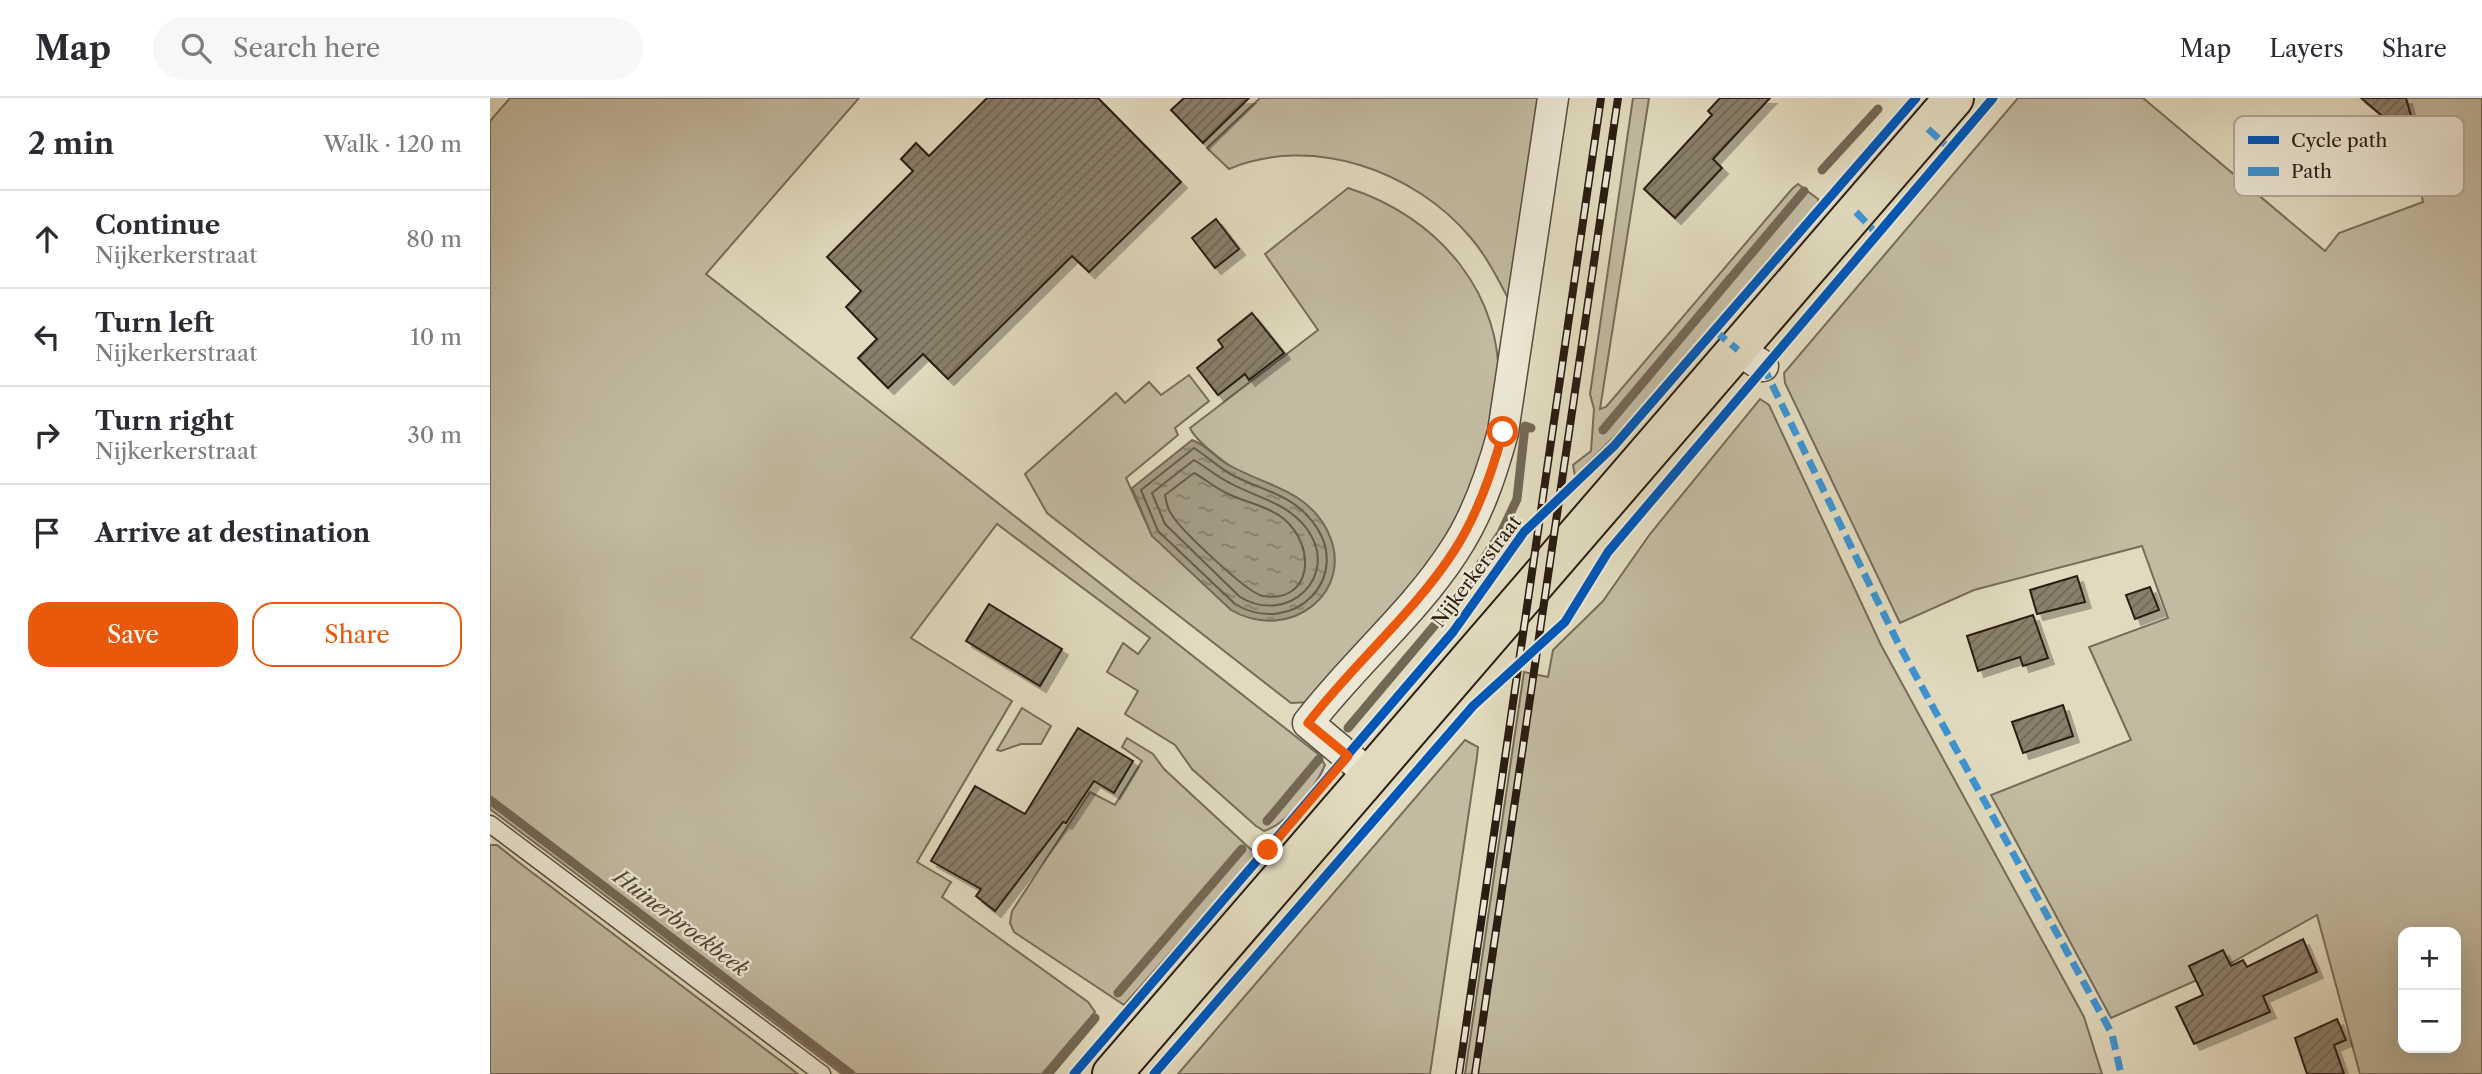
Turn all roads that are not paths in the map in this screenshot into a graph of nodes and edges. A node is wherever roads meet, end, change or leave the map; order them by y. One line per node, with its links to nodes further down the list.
1 (1553, 98): 3 (street, Nijkerkerstraat)
2 (1954, 98): 3 (main road)
3 (1369, 774): 6 (main road)
4 (490, 824): 5 (lane)
5 (822, 1074)
6 (1112, 1074)

